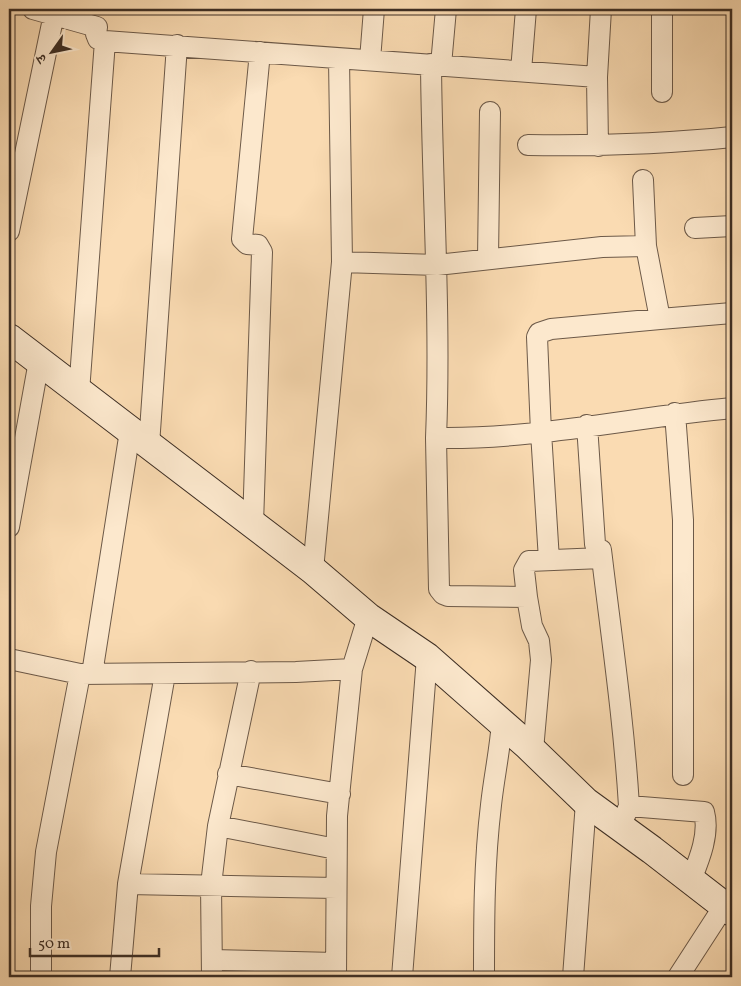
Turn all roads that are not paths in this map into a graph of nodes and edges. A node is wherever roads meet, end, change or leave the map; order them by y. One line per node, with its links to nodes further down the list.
1 (32, 9): 7 (street)
2 (374, 9): 12 (street)
3 (446, 9): 13 (street)
4 (526, 9): 14 (street)
5 (601, 9): 15 (street)
6 (662, 9): 16 (street)
7 (54, 14): 8 (street); 24 (street)
8 (101, 26): 9 (street); 33 (street)
9 (177, 45): 10 (street); 38 (street)
10 (260, 52): 11 (street); 40 (street)
11 (338, 59): 12 (street); 27 (street)
12 (370, 60): 13 (street)
13 (436, 64): 14 (street); 28 (street)
14 (521, 71): 15 (street)
15 (597, 77): 20 (street)
16 (662, 92)
17 (490, 112): 26 (street)
18 (732, 137): 20 (street)
19 (528, 146): 20 (street)
20 (598, 146)
21 (643, 180): 25 (street)
22 (732, 226): 23 (street)
23 (695, 228)
24 (9, 232)
25 (646, 246): 26 (street); 30 (street)
26 (488, 259): 28 (street)
27 (342, 262): 28 (street); 44 (street)
28 (437, 264): 39 (street)
29 (732, 313): 30 (street)
30 (660, 319): 37 (street)
31 (9, 338): 32 (street)
32 (39, 361): 33 (street); 41 (street)
33 (79, 392): 38 (street)
34 (732, 408): 35 (street)
35 (675, 413): 36 (street); 56 (street)
36 (587, 425): 37 (street); 42 (street)
37 (541, 432): 39 (street); 43 (street)
38 (139, 438): 40 (street); 51 (street)
39 (436, 438): 45 (street)
40 (253, 524): 44 (street)
41 (9, 527)
42 (602, 558): 43 (street); 59 (street)
43 (549, 560): 45 (street)
44 (313, 570): 46 (street)
45 (527, 597): 54 (street)
46 (368, 617): 47 (street); 49 (street)
47 (427, 657): 53 (street); 71 (street)
48 (9, 659): 51 (street)
49 (352, 669): 50 (street); 57 (street)
50 (251, 671): 52 (street); 55 (street)
51 (86, 674): 52 (street); 69 (street)
52 (165, 674): 63 (street)
53 (502, 722): 54 (street); 72 (street)
54 (533, 750): 58 (street)
55 (228, 774): 57 (street); 60 (street)
56 (683, 775)
57 (340, 794): 61 (street)
58 (586, 802): 59 (street); 73 (street)
59 (625, 817): 62 (street); 62 (street)
60 (218, 826): 61 (street); 64 (street)
61 (336, 849): 65 (street)
62 (691, 880): 66 (street)
63 (128, 884): 64 (street); 70 (street)
64 (211, 885): 65 (street); 67 (street)
65 (336, 888): 68 (street)
66 (728, 909): 74 (street)
67 (212, 969): 68 (street)
68 (336, 970)
69 (41, 977)
70 (120, 977)
71 (402, 977)
72 (484, 977)
73 (573, 977)
74 (678, 977)

